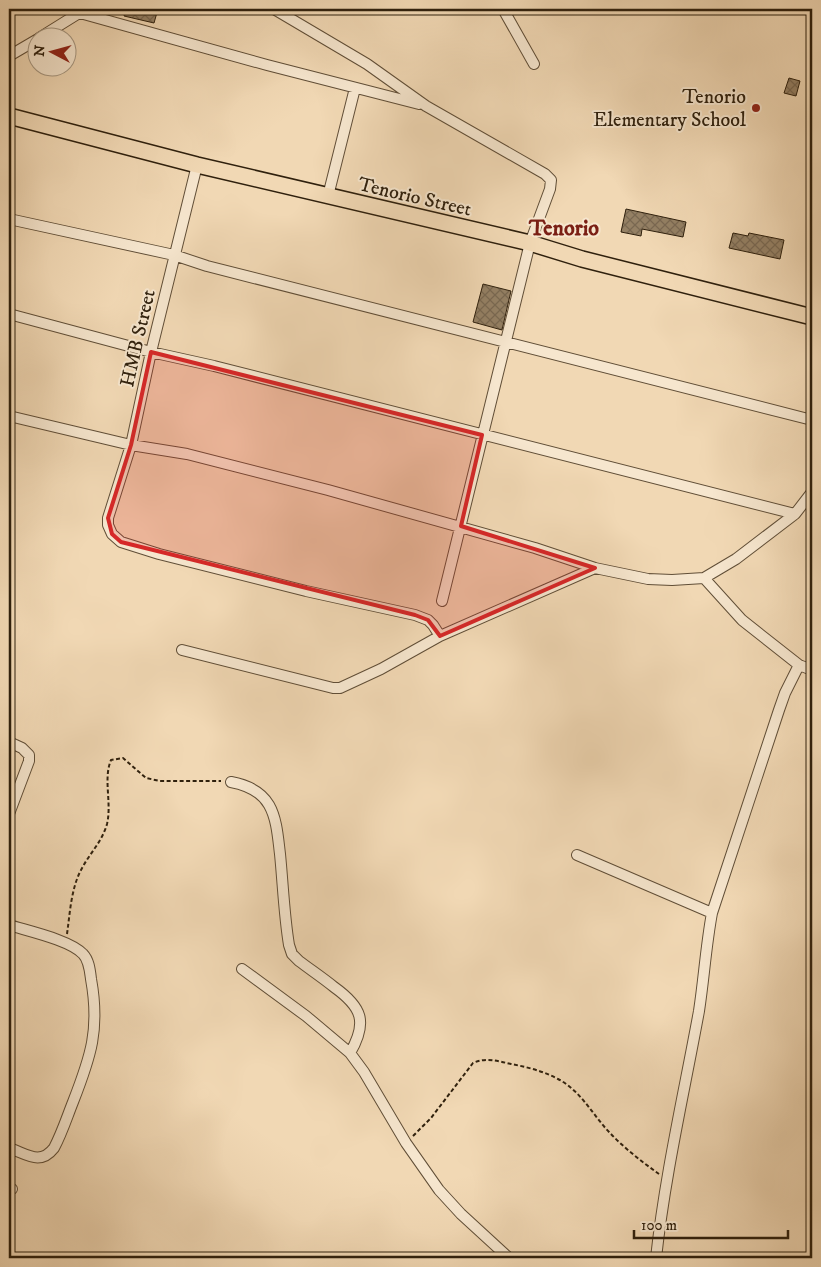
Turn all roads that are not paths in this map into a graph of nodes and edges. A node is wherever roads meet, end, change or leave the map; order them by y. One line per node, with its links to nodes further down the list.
1 (274, 9): 9 (street)
2 (504, 9): 7 (street)
3 (83, 11): 4 (street); 8 (street)
4 (55, 28)
5 (28, 44): 6 (street)
6 (9, 56)
7 (534, 64)
8 (354, 88): 9 (street); 12 (street)
9 (426, 106): 14 (street)
10 (9, 116): 11 (main road, Tenorio Street)
11 (197, 165): 12 (main road, Tenorio Street); 15 (street, HMB Street)
12 (328, 196): 14 (main road, Tenorio Street)
13 (9, 219): 15 (street)
14 (530, 243): 17 (main road, Tenorio Street); 18 (street)
15 (174, 255): 18 (street); 19 (street, HMB Street)
16 (9, 314): 19 (street)
17 (812, 317)
18 (507, 342): 21 (street); 22 (street)
19 (151, 352): 22 (street); 23 (street, HMB Street)
20 (9, 416): 23 (street)
21 (812, 420)
22 (482, 435): 25 (street); 26 (street)
23 (131, 445): 26 (street); 30 (street, HMB Street)
24 (812, 492): 25 (street)
25 (795, 514): 28 (street)
26 (461, 526): 27 (street); 29 (street)
27 (595, 568): 28 (street); 30 (street)
28 (704, 578): 32 (street)
29 (442, 601)
30 (440, 636): 31 (street)
31 (182, 650)
32 (799, 665): 33 (street); 38 (street)
33 (812, 670)
34 (9, 742): 36 (street)
35 (231, 782): 41 (street)
36 (9, 814)
37 (577, 855): 38 (street)
38 (712, 912): 44 (street)
39 (9, 926): 42 (street)
40 (242, 969): 41 (street)
41 (350, 1053): 43 (street)
42 (9, 1148)
43 (509, 1258)
44 (656, 1258)

